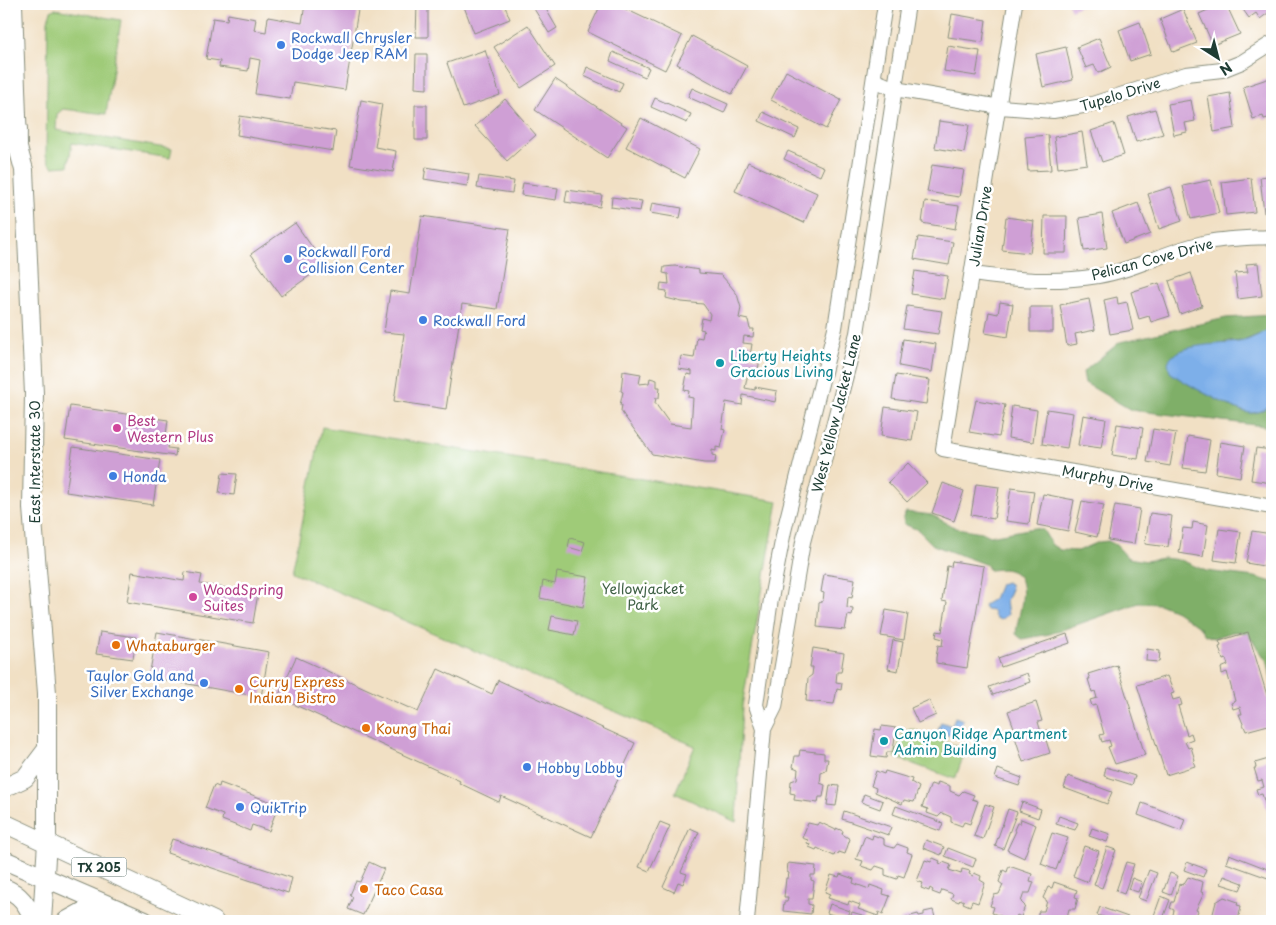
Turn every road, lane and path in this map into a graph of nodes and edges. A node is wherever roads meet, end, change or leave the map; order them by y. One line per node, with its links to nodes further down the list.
1 (12, 4): 10 (highway)
2 (22, 4): 10 (main road, East Interstate 30)
3 (885, 4): 7 (street, West Yellow Jacket Lane)
4 (908, 4): 8 (street, West Yellow Jacket Lane)
5 (1015, 4): 9 (street, Julian Drive)
6 (1272, 43): 9 (street, Tupelo Drive)
7 (874, 80): 8 (street, Tupelo Drive); 15 (street, West Yellow Jacket Lane)
8 (895, 89): 9 (street, Tupelo Drive); 15 (street, West Yellow Jacket Lane)
9 (1000, 107): 12 (street, Julian Drive)
10 (17, 144): 16 (main road, East Interstate 30)
11 (1272, 237): 12 (street, Pelican Cove Drive)
12 (973, 274): 13 (street, Julian Drive)
13 (943, 449): 14 (street, Murphy Drive)
14 (1272, 507)
15 (764, 729): 29 (street, West Yellow Jacket Lane)
16 (47, 749): 17 (main road); 19 (main road, East Interstate 30)
17 (4, 788)
18 (4, 823): 19 (main road, TX 205)
19 (47, 842): 21 (main road, East Interstate 30); 28 (main road, TX 205)
20 (4, 860): 21 (main road, TX 205)
21 (46, 879): 23 (main road, TX 205); 25 (main road, East Interstate 30)
22 (4, 888): 24 (main road)
23 (112, 907): 26 (main road); 27 (main road, TX 205)
24 (33, 921)
25 (42, 921)
26 (66, 921)
27 (145, 921)
28 (214, 921)
29 (747, 921)

